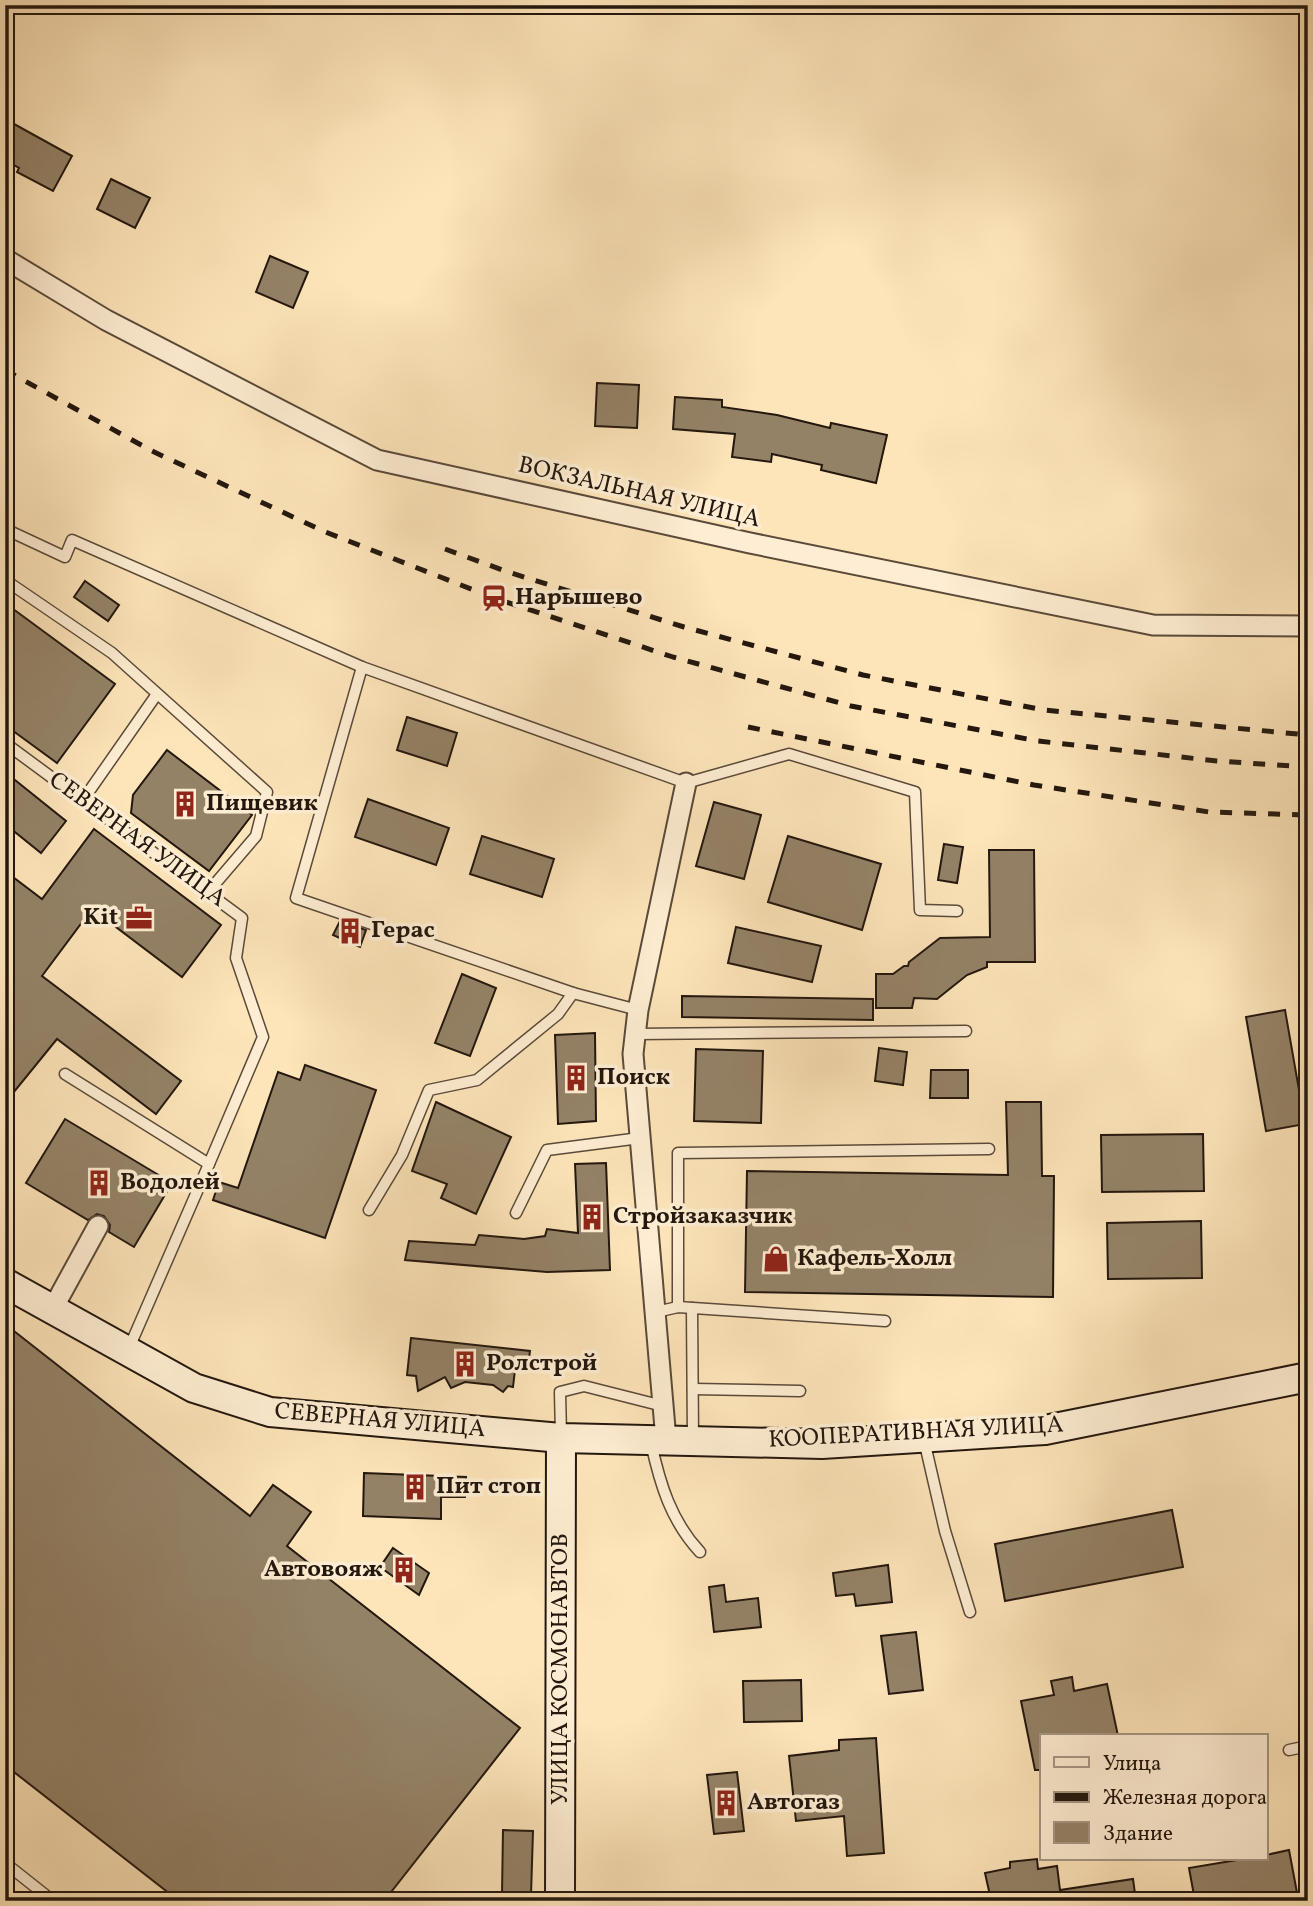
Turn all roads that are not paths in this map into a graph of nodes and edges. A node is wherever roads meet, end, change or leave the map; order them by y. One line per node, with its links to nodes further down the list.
1 (5, 259): 4 (street, ВОКЗАЛЬНАЯ УЛИЦА)
2 (5, 529): 5 (lane)
3 (5, 580): 6 (lane)
4 (1308, 626)
5 (362, 667): 8 (lane); 12 (lane)
6 (157, 694): 9 (lane); 10 (lane)
7 (5, 743): 9 (lane, СЕВЕРНАЯ УЛИЦА)
8 (686, 783): 11 (lane); 13 (street)
9 (83, 800): 10 (lane, СЕВЕРНАЯ УЛИЦА)
10 (208, 892): 19 (lane, СЕВЕРНАЯ УЛИЦА)
11 (957, 911)
12 (573, 993): 13 (lane); 20 (lane)
13 (638, 1010): 15 (street)
14 (966, 1031): 15 (lane)
15 (636, 1034): 17 (street)
16 (65, 1074): 19 (lane)
17 (640, 1138): 21 (lane); 27 (street)
18 (989, 1149): 24 (lane)
19 (209, 1164): 29 (lane, СЕВЕРНАЯ УЛИЦА)
20 (369, 1210)
21 (516, 1213)
22 (98, 1226): 26 (street)
23 (5, 1283): 26 (main road, СЕВЕРНАЯ УЛИЦА)
24 (678, 1307): 25 (lane); 27 (lane)
25 (692, 1308): 28 (lane); 31 (lane)
26 (52, 1310): 29 (main road, СЕВЕРНАЯ УЛИЦА)
27 (656, 1312): 33 (street)
28 (885, 1321)
29 (127, 1352): 35 (main road, СЕВЕРНАЯ УЛИЦА)
30 (1308, 1377): 34 (main road, КООПЕРАТИВНАЯ УЛИЦА)
31 (692, 1388): 32 (lane); 36 (lane)
32 (800, 1391)
33 (664, 1406): 35 (lane); 36 (street)
34 (923, 1437): 36 (main road, КООПЕРАТИВНАЯ УЛИЦА); 38 (lane)
35 (561, 1438): 36 (main road, КООПЕРАТИВНАЯ УЛИЦА); 43 (main road, УЛИЦА КОСМОНАВТОВ)
36 (670, 1440): 37 (lane)
37 (700, 1552)
38 (970, 1612)
39 (1308, 1746): 40 (lane)
40 (1289, 1750)
41 (5, 1863): 42 (lane)
42 (53, 1901)
43 (560, 1901)

